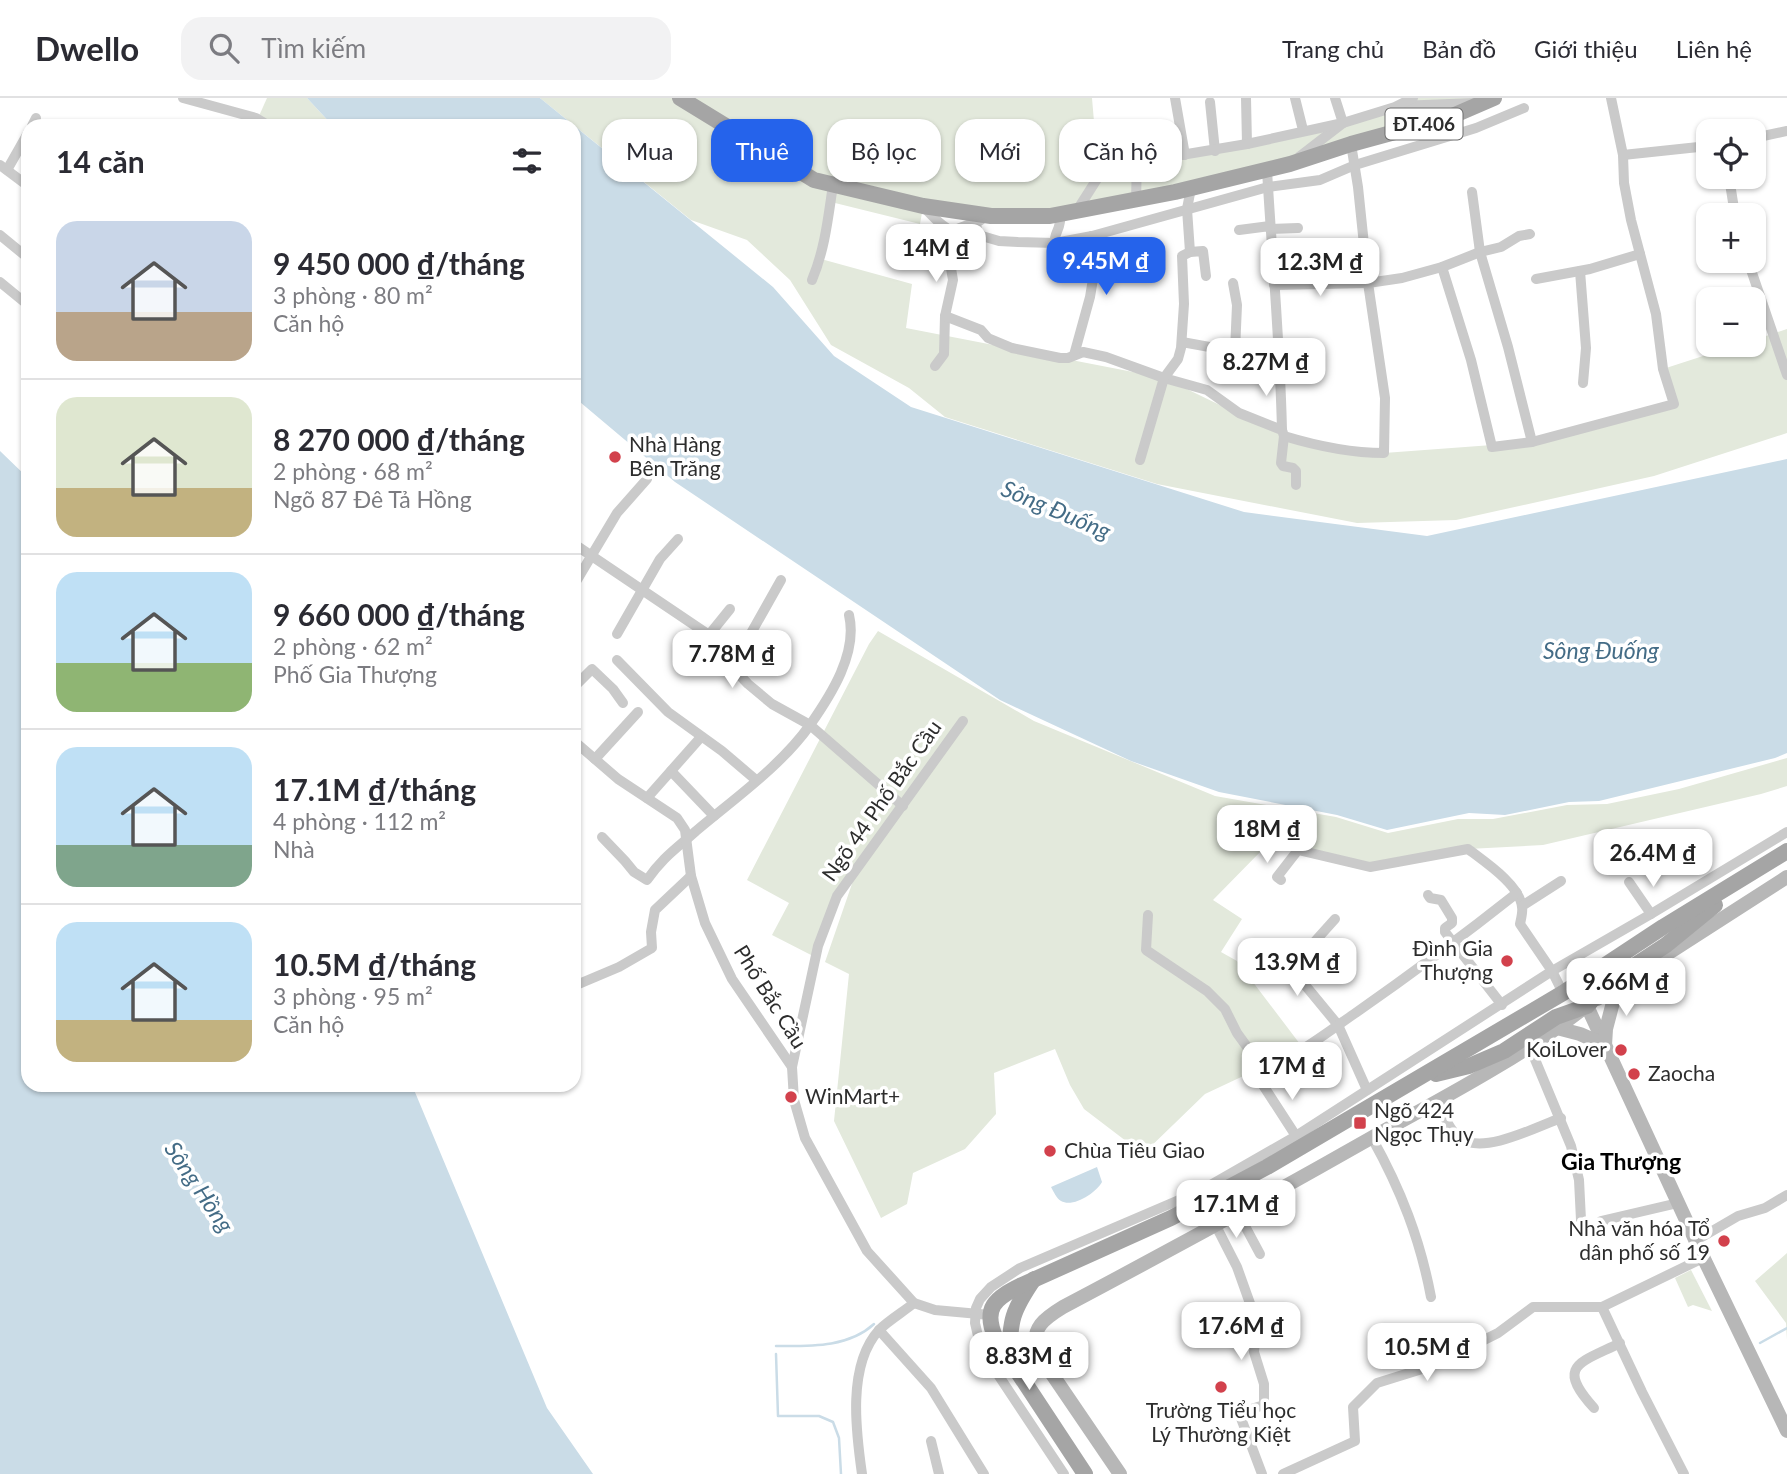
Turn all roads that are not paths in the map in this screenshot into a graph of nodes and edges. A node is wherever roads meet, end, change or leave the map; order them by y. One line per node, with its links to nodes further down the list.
1 (183, 98): 13 (street)
2 (680, 98): 33 (main road, ĐT.406)
3 (1175, 98): 24 (street)
4 (1246, 98): 19 (street)
5 (1296, 98): 15 (street)
6 (1335, 98): 14 (street)
7 (1413, 98): 11 (street)
8 (1611, 98): 25 (street)
9 (1490, 100): 11 (street); 20 (main road, ĐT.406)
10 (1210, 102): 22 (street)
11 (1395, 107): 14 (street)
12 (1524, 108): 27 (street)
13 (258, 119)
14 (1343, 122): 15 (street); 26 (street)
15 (1303, 130): 19 (street)
16 (1787, 131): 17 (street)
17 (1766, 135)
18 (21, 143): 28 (street)
19 (1247, 144): 22 (street)
20 (1352, 144): 26 (main road, ĐT.406); 27 (street)
21 (1696, 147): 25 (street)
22 (1215, 150): 24 (street)
23 (1182, 155): 24 (street)
24 (1185, 155)
25 (1623, 155): 53 (street)
26 (1290, 164): 29 (main road, ĐT.406)
27 (1355, 165): 34 (street); 62 (street)
28 (3, 168): 30 (street)
29 (1267, 170): 34 (street); 35 (main road, ĐT.406)
30 (21, 179)
31 (1093, 182): 40 (street)
32 (1136, 182): 37 (street)
33 (832, 185): 38 (main road, ĐT.406); 59 (street)
34 (1268, 187): 39 (street); 42 (street)
35 (1191, 188): 37 (main road, ĐT.406); 39 (street)
36 (1472, 192): 52 (street)
37 (1136, 200): 40 (main road, ĐT.406)
38 (923, 206): 41 (main road, ĐT.406); 45 (street)
39 (1187, 209): 48 (street); 51 (street)
40 (1068, 213): 41 (main road, ĐT.406); 49 (street)
41 (984, 219): 45 (street); 49 (street)
42 (1270, 227): 43 (street); 44 (street); 63 (street)
43 (1298, 228)
44 (1239, 230)
45 (952, 231): 65 (street)
46 (1530, 234): 52 (street)
47 (0, 235): 50 (street)
48 (1092, 236): 49 (street); 68 (street)
49 (1055, 243)
50 (21, 252)
51 (1190, 252): 57 (street); 66 (street)
52 (1480, 252): 54 (street); 75 (street)
53 (1640, 254): 55 (street); 75 (street)
54 (1442, 267): 62 (street); 75 (street)
55 (1580, 271): 58 (street); 73 (street)
56 (1752, 273): 71 (street)
57 (1206, 276)
58 (1536, 279)
59 (812, 280)
60 (0, 282): 64 (street)
61 (1233, 283): 67 (street)
62 (1368, 283): 63 (street); 74 (street)
63 (1274, 285): 69 (street)
64 (21, 299)
65 (945, 316): 68 (street); 70 (street)
66 (1182, 342): 67 (street); 72 (street)
67 (1235, 351): 69 (street)
68 (1074, 355): 72 (street)
69 (1281, 363): 74 (street)
70 (935, 366)
71 (1787, 376)
72 (1164, 378): 74 (street); 76 (street)
73 (1583, 383)
74 (1283, 433): 78 (street)
75 (1532, 442)
76 (1140, 460)
77 (647, 479): 81 (street)
78 (1296, 485)
79 (678, 539): 84 (street)
80 (581, 549): 81 (street)
81 (592, 556): 82 (street); 84 (street)
82 (581, 574)
83 (780, 580): 90 (street)
84 (642, 590): 87 (street); 88 (street)
85 (730, 609): 88 (street)
86 (849, 615): 95 (street)
87 (617, 634)
88 (709, 635): 90 (street)
89 (617, 660): 96 (street)
90 (732, 667): 95 (street)
91 (581, 680): 92 (street)
92 (623, 703)
93 (638, 712): 98 (street)
94 (963, 721): 102 (street, Ngõ 44 Phố Bắc Cầu)
95 (810, 725): 100 (street); 102 (street)
96 (701, 737): 99 (street); 100 (street)
97 (581, 747): 98 (street)
98 (595, 759): 101 (street)
99 (671, 771): 101 (street); 103 (street)
100 (756, 780): 103 (street)
101 (647, 798): 106 (street)
102 (903, 806): 131 (street, Ngõ 44 Phố Bắc Cầu)
103 (714, 816): 106 (street)
104 (1787, 832): 117 (street)
105 (602, 837): 106 (street)
106 (688, 839): 109 (street, Phố Bắc Cầu)
107 (1787, 851): 108 (main road)
108 (1750, 875): 124 (main road); 126 (main road)
109 (691, 876): 122 (street); 131 (street, Phố Bắc Cầu)
110 (1787, 877): 123 (street)
111 (1281, 880): 114 (street)
112 (1561, 881): 116 (street)
113 (1629, 883): 117 (street)
114 (1517, 893): 116 (street); 120 (street)
115 (1428, 895): 120 (street)
116 (1522, 906): 121 (street)
117 (1651, 914): 121 (street)
118 (1148, 915): 132 (street)
119 (1335, 919): 127 (street)
120 (1454, 944): 125 (street); 127 (street)
121 (1552, 971): 124 (street); 125 (street)
122 (581, 983)
123 (1617, 986): 126 (street); 130 (street)
124 (1563, 993): 133 (main road)
125 (1502, 1005): 134 (street)
126 (1587, 1006): 128 (street); 130 (street); 133 (main road)
127 (1338, 1025): 132 (street); 134 (street)
128 (1557, 1028): 129 (street); 130 (street)
129 (1529, 1045): 135 (street); 136 (street)
130 (1605, 1045): 140 (street)
131 (792, 1067): 150 (street, Phố Bắc Cầu)
132 (1263, 1069): 137 (street)
133 (1423, 1076): 148 (main road)
134 (1367, 1090): 137 (street)
135 (1437, 1102): 136 (street); 138 (street)
136 (1561, 1118): 142 (street)
137 (1296, 1136): 152 (street)
138 (1372, 1138): 141 (street); 149 (street)
139 (1787, 1195): 145 (street)
140 (1678, 1203): 143 (street); 145 (street)
141 (1238, 1213): 144 (street); 146 (street)
142 (1581, 1220)
143 (1601, 1221)
144 (1216, 1226): 164 (street); 165 (street)
145 (1695, 1241): 147 (street)
146 (1260, 1254)
147 (1703, 1258): 151 (street); 157 (street)
148 (1034, 1279): 152 (main road); 155 (main road)
149 (1431, 1297)
150 (914, 1303): 152 (street); 153 (street)
151 (1602, 1307): 154 (street); 166 (street)
152 (982, 1314): 155 (main road); 162 (street)
153 (879, 1330): 159 (street); 161 (street)
154 (1620, 1343): 156 (street); 167 (street)
155 (1009, 1357): 163 (main road)
156 (1594, 1408)
157 (1787, 1431)
158 (931, 1441): 160 (street)
159 (862, 1474)
160 (939, 1474)
161 (984, 1474)
162 (1064, 1474)
163 (1085, 1474)
164 (1120, 1474)
165 (1262, 1474)
166 (1283, 1474)
167 (1684, 1474)

